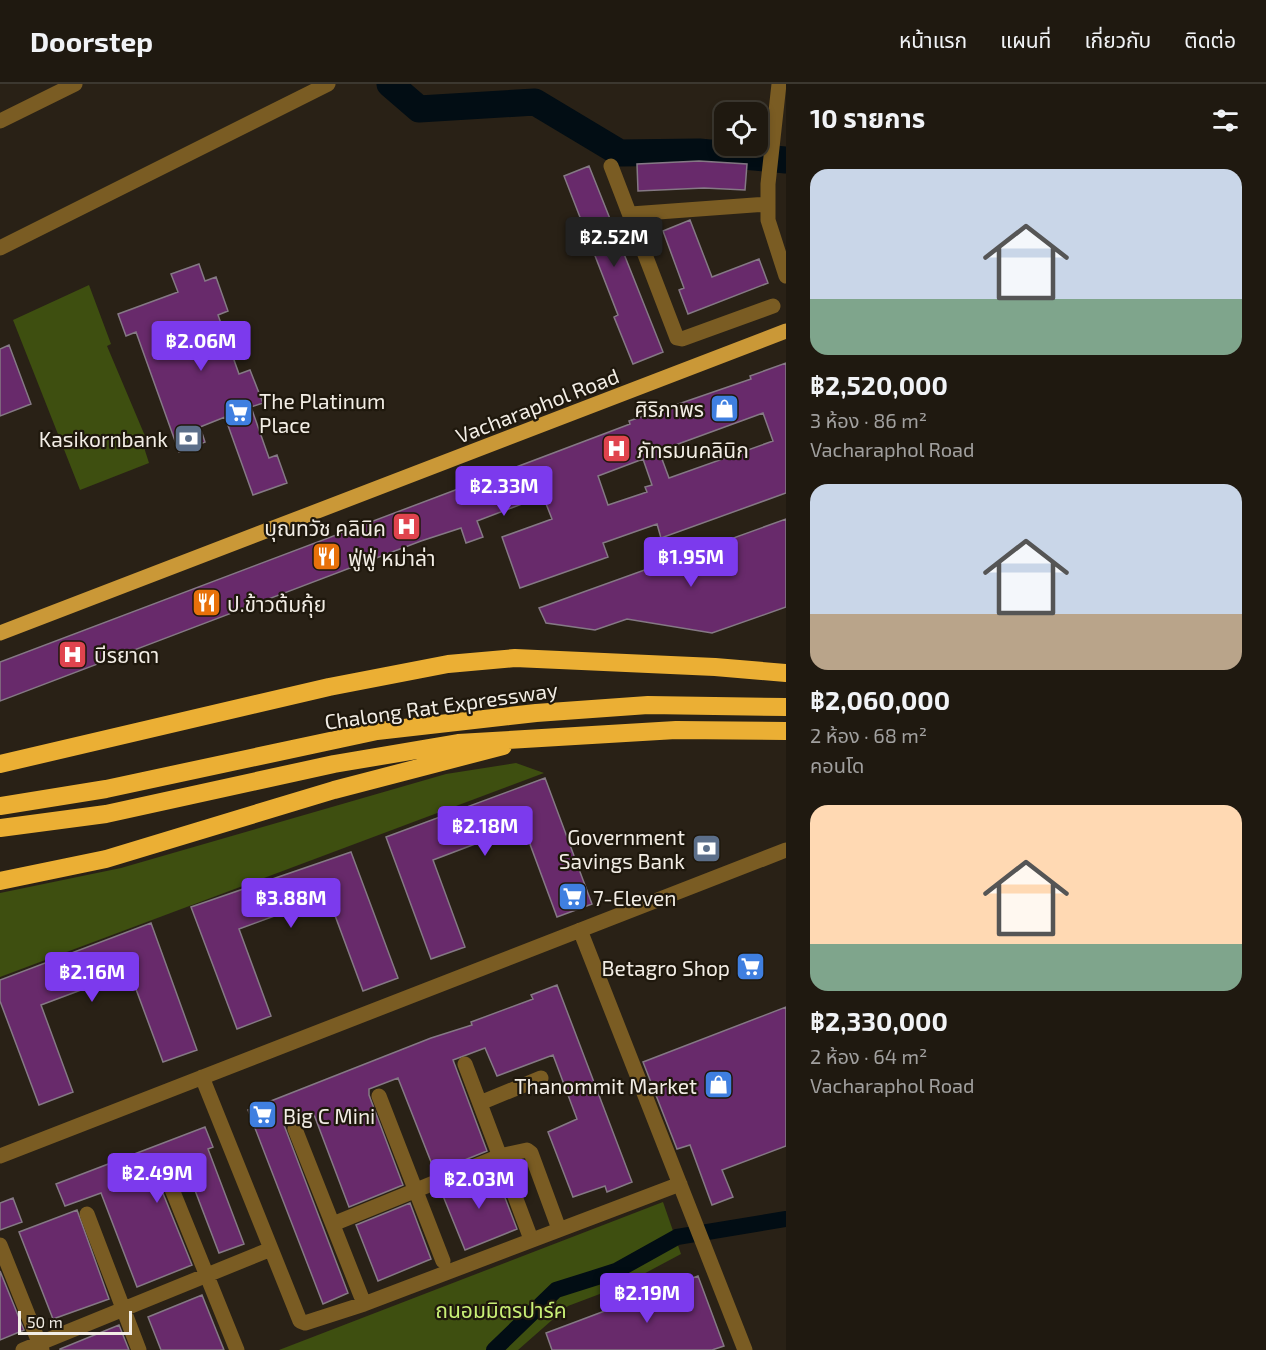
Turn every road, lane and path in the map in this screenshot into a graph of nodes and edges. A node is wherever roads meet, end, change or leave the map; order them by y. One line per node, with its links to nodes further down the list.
1 (75, 84): 4 (street)
2 (328, 84): 9 (street)
3 (779, 84): 5 (street)
4 (0, 121)
5 (778, 133): 7 (street)
6 (611, 166): 8 (street)
7 (768, 204): 8 (street); 10 (street)
8 (631, 214): 11 (street)
9 (0, 248)
10 (786, 276)
11 (773, 306)
12 (786, 331): 13 (main road, Vacharaphol Road)
13 (0, 633)
14 (786, 673): 18 (highway)
15 (786, 707): 21 (highway, Chalong Rat Expressway)
16 (786, 731): 17 (highway, Chalong Rat Expressway)
17 (528, 738): 22 (highway, Chalong Rat Expressway); 24 (highway)
18 (81, 746): 19 (highway); 20 (highway)
19 (0, 754)
20 (0, 764)
21 (0, 806)
22 (0, 828)
23 (786, 850): 25 (street)
24 (0, 881)
25 (580, 930): 27 (street); 35 (street)
26 (465, 1065): 30 (street)
27 (202, 1077): 32 (street); 42 (street)
28 (541, 1078): 30 (street)
29 (379, 1096): 36 (street)
30 (480, 1103): 33 (street)
31 (295, 1129): 38 (street)
32 (0, 1155)
33 (500, 1156): 36 (street); 39 (street); 40 (street)
34 (170, 1182): 44 (street)
35 (680, 1184): 39 (street); 51 (street)
36 (415, 1190): 38 (street); 43 (street)
37 (87, 1214): 46 (street)
38 (333, 1224): 45 (street)
39 (559, 1229): 40 (street)
40 (531, 1239): 42 (street)
41 (0, 1245): 47 (street)
42 (271, 1248): 44 (street)
43 (443, 1261)
44 (205, 1275): 46 (street); 50 (street)
45 (361, 1296)
46 (124, 1310): 47 (street); 49 (street)
47 (41, 1347): 48 (street)
48 (23, 1350)
49 (139, 1350)
50 (237, 1350)
51 (745, 1350)

